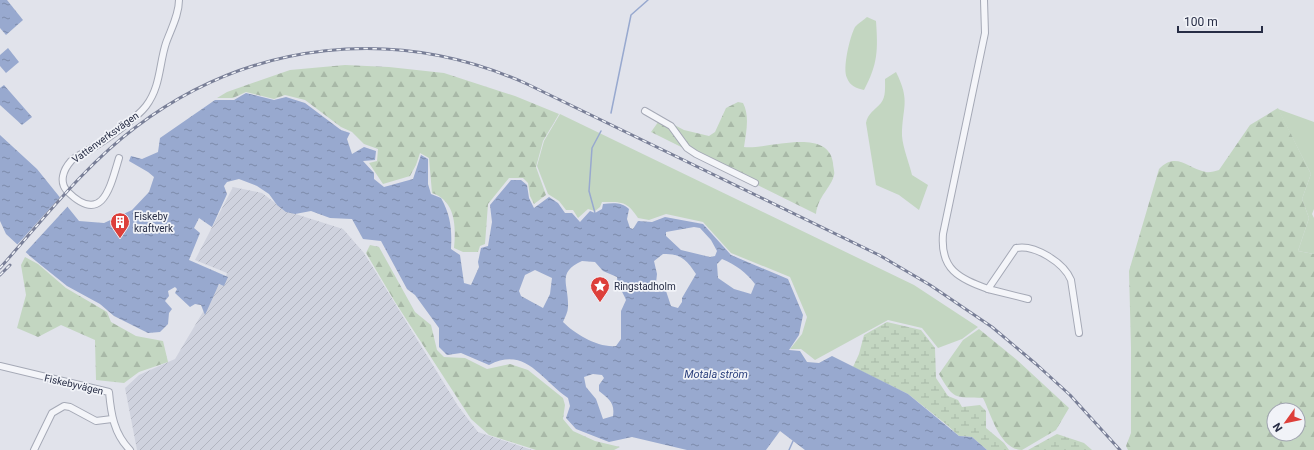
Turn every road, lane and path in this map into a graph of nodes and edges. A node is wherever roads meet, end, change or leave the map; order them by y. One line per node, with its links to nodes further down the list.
1 (179, 0): 4 (street, Vattenverksvägen)
2 (984, 0): 6 (street)
3 (646, 111): 5 (street)
4 (119, 158)
5 (755, 183)
6 (988, 289): 7 (street); 8 (street)
7 (1028, 300)
8 (1079, 333)
9 (0, 366): 10 (street, Fiskebyvägen)
10 (112, 419): 11 (street); 12 (street, Fiskebyvägen)
11 (34, 450)
12 (130, 450)

